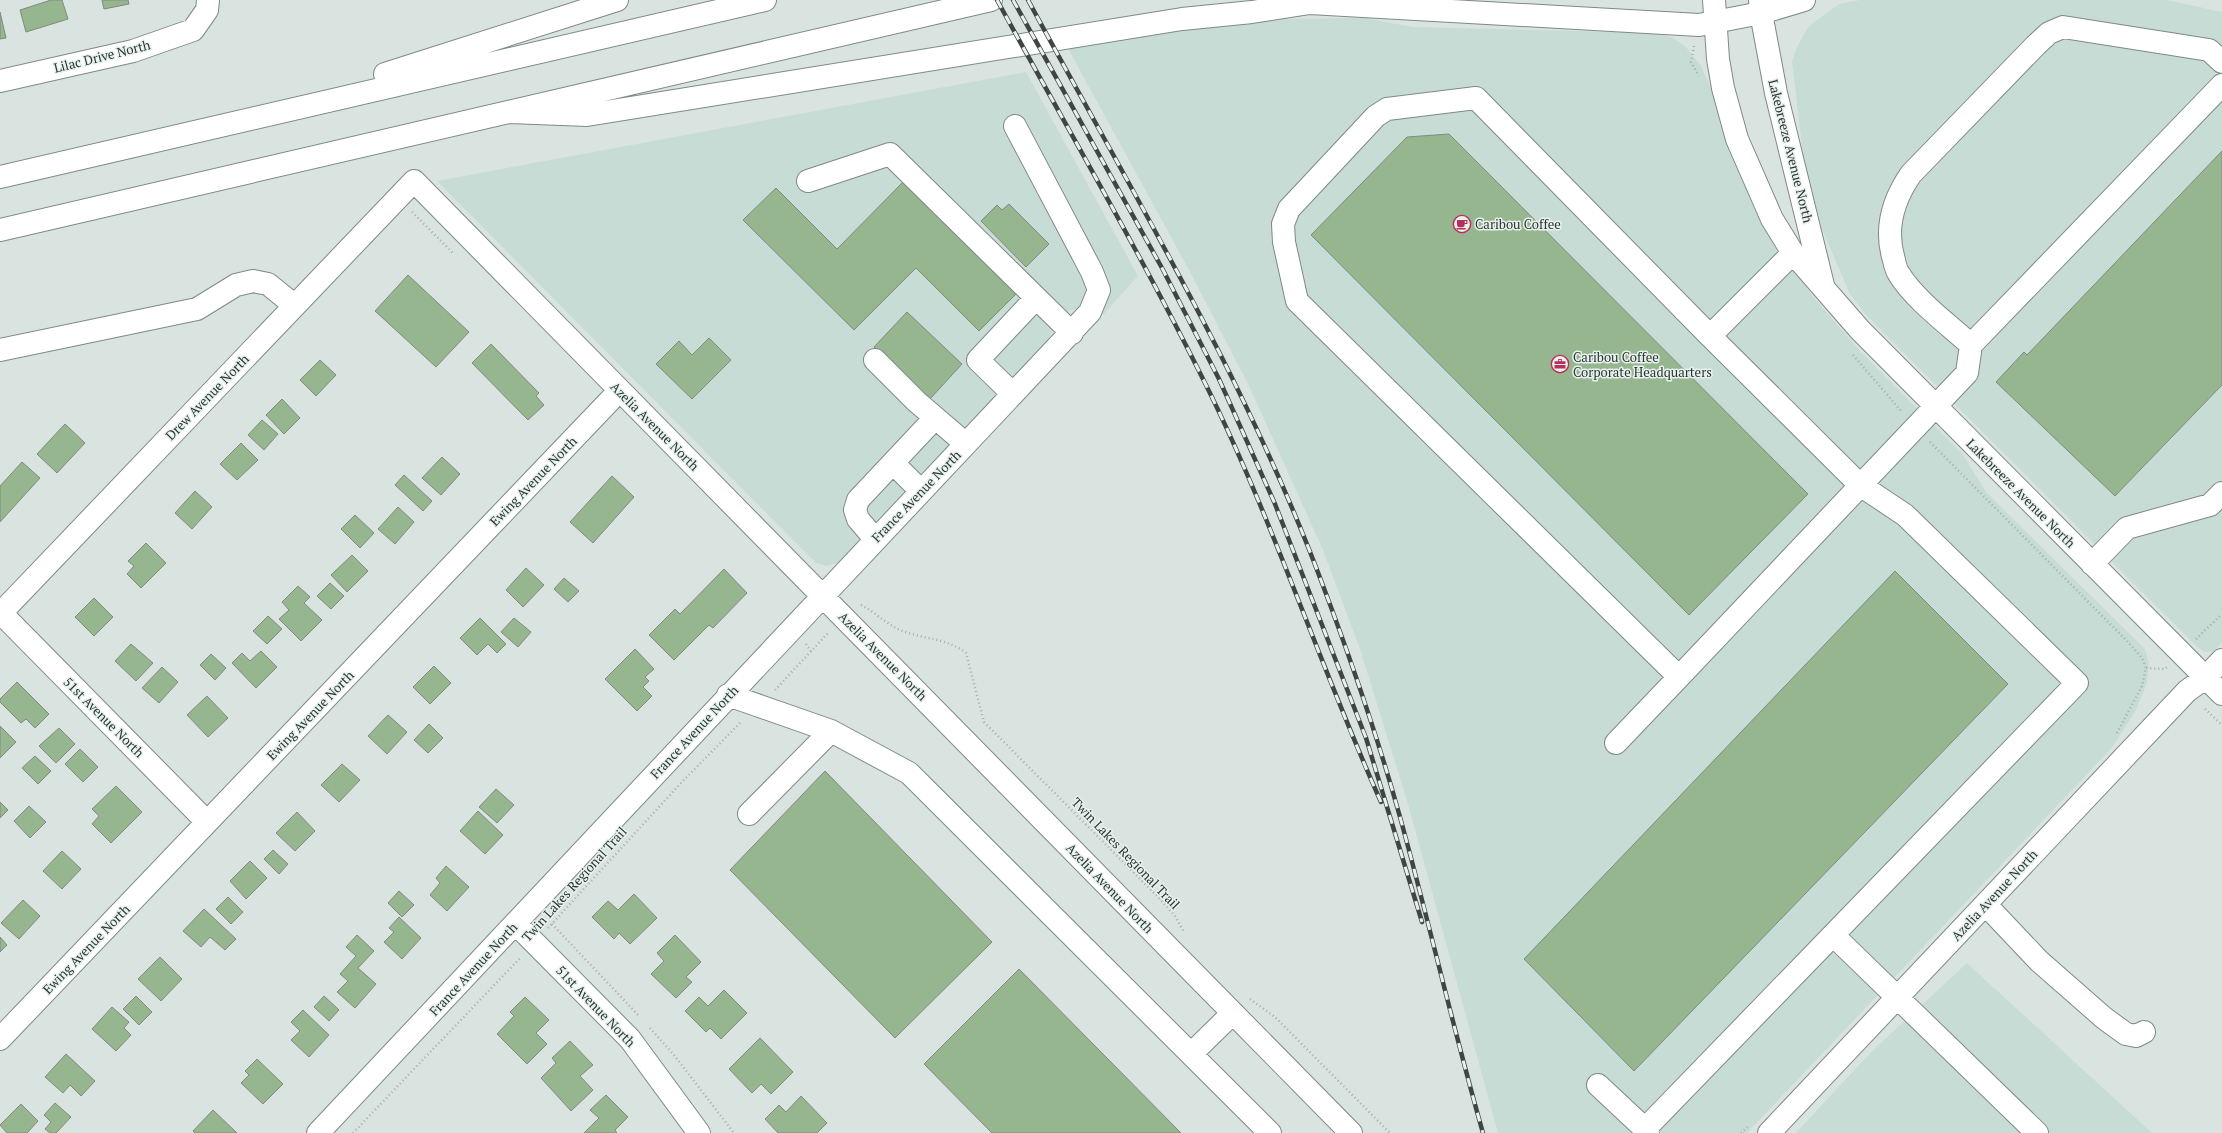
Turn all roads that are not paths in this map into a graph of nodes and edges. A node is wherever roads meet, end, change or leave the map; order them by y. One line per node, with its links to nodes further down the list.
1 (208, 0): 10 (main road, Lilac Drive North)
2 (617, 0): 13 (main road)
3 (765, 0): 13 (main road)
4 (991, 0): 12 (main road)
5 (1714, 0): 8 (main road, Lakebreeze Avenue North)
6 (1804, 0): 7 (main road)
7 (1760, 7): 8 (main road); 20 (main road, Lakebreeze Avenue North)
8 (1715, 23): 12 (main road); 19 (main road, Lakebreeze Avenue North)
9 (2222, 62): 25 (main road)
10 (0, 81)
11 (2222, 85): 25 (main road)
12 (510, 112): 18 (main road)
13 (253, 118): 15 (main road)
14 (1015, 126): 23 (main road, France Avenue North)
15 (0, 177)
16 (414, 180): 22 (main road, Drew Avenue North); 28 (main road, Azelia Avenue North)
17 (808, 181): 21 (main road)
18 (0, 230)
19 (1793, 254): 20 (main road, Lakebreeze Avenue North); 24 (main road)
20 (1824, 288): 30 (main road, Lakebreeze Avenue North)
21 (1036, 298): 23 (main road); 29 (main road)
22 (294, 306): 26 (main road); 40 (main road, Drew Avenue North)
23 (1072, 333): 29 (main road, France Avenue North)
24 (1710, 336): 34 (main road); 42 (main road)
25 (1971, 345): 30 (main road)
26 (0, 350)
27 (875, 360): 31 (main road)
28 (619, 390): 39 (main road, Azelia Avenue North); 49 (main road, Ewing Avenue North)
29 (1014, 394): 32 (main road, France Avenue North)
30 (1934, 405): 34 (main road); 38 (main road, Lakebreeze Avenue North)
31 (935, 418): 32 (main road); 33 (main road)
32 (966, 444): 35 (main road, France Avenue North)
33 (893, 463): 35 (main road); 37 (main road)
34 (1860, 485): 42 (main road); 52 (main road)
35 (921, 491): 37 (main road, France Avenue North)
36 (2222, 492): 38 (main road)
37 (875, 539): 39 (main road, France Avenue North)
38 (2092, 564): 43 (main road, Lakebreeze Avenue North)
39 (822, 595): 45 (main road, France Avenue North); 54 (main road, Azelia Avenue North)
40 (0, 613): 49 (main road, 51st Avenue North)
41 (2222, 660): 43 (main road, Azelia Avenue North)
42 (1679, 677): 47 (main road)
43 (2206, 678): 44 (main road, Lakebreeze Avenue North); 50 (main road, Azelia Avenue North)
44 (2222, 694)
45 (728, 695): 46 (main road); 51 (main road, France Avenue North)
46 (831, 731): 48 (main road); 57 (main road)
47 (1616, 743)
48 (749, 814)
49 (208, 822): 56 (main road, Ewing Avenue North)
50 (1986, 905): 53 (main road, Azelia Avenue North); 55 (main road)
51 (516, 924): 60 (main road, France Avenue North); 61 (main road, 51st Avenue North)
52 (1833, 935): 53 (main road); 59 (main road)
53 (1898, 997): 64 (main road, Azelia Avenue North); 65 (main road)
54 (1239, 1005): 57 (main road); 63 (main road, Azelia Avenue North)
55 (2144, 1032)
56 (0, 1039)
57 (1191, 1054): 62 (main road)
58 (1598, 1085): 59 (main road)
59 (1646, 1131)
60 (318, 1133)
61 (699, 1133)
62 (1270, 1133)
63 (1351, 1133)
64 (1770, 1133)
65 (2037, 1133)

